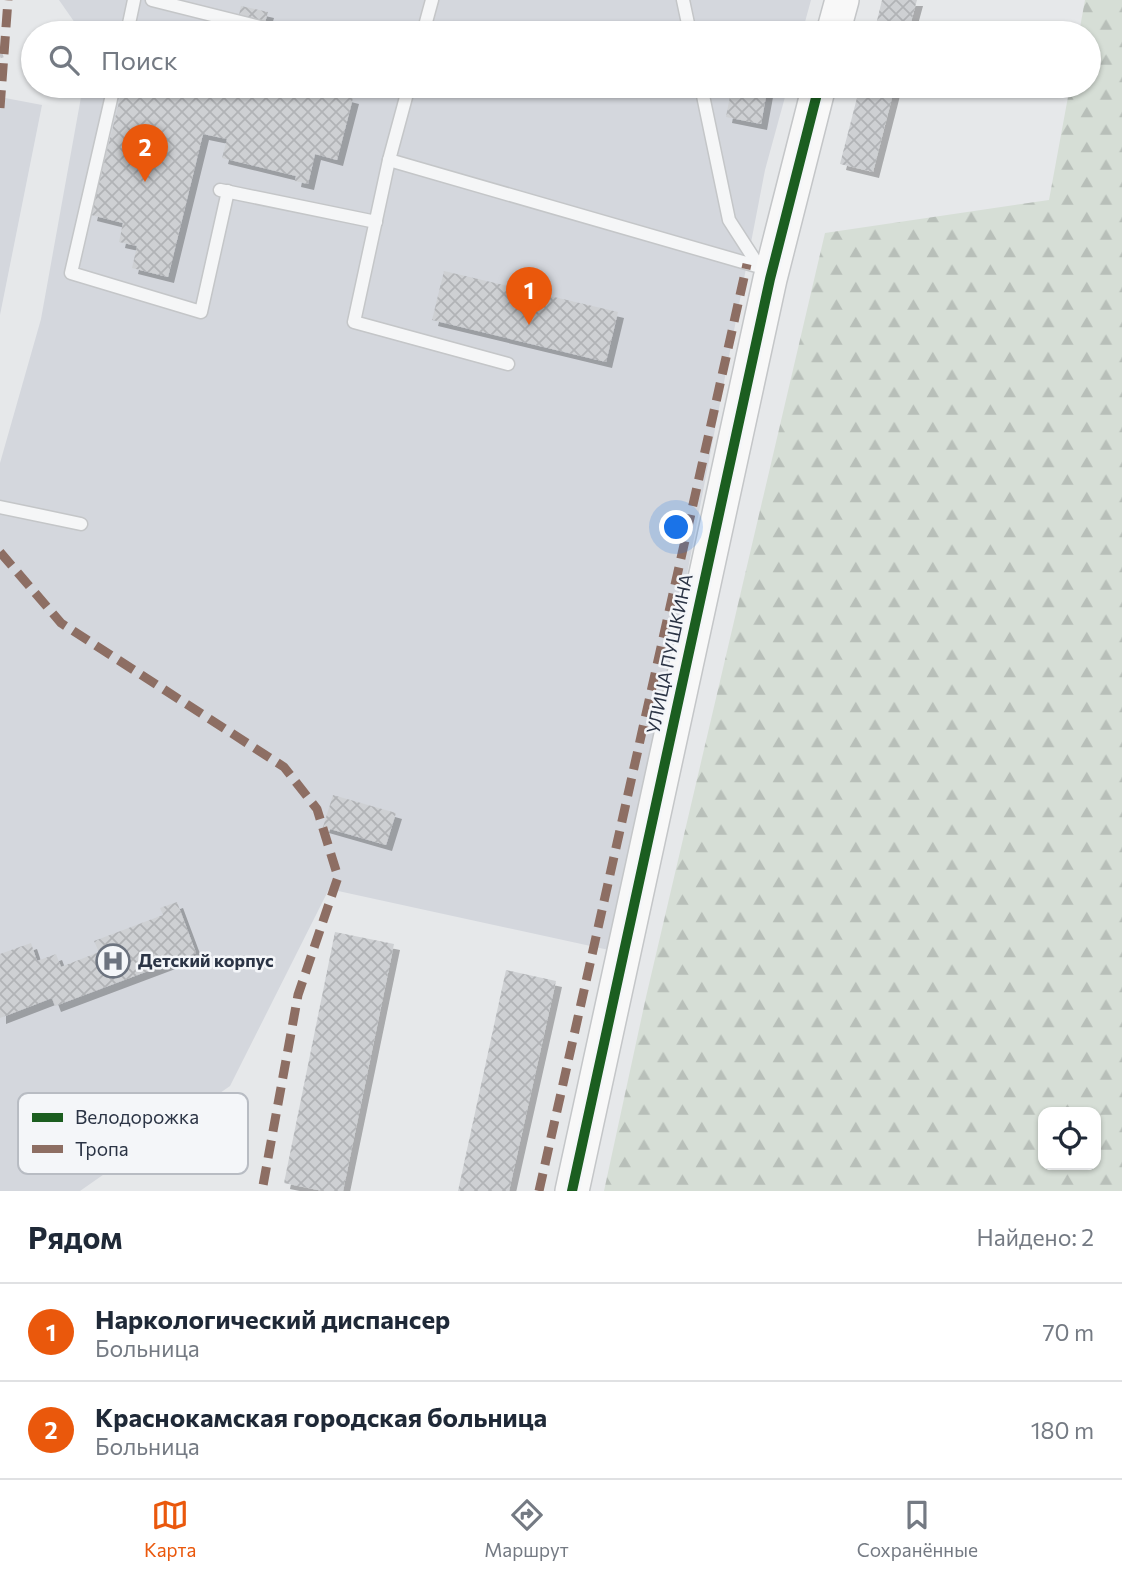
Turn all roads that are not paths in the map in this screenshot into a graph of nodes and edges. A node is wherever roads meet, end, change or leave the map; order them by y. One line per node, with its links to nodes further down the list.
1 (134, 0): 6 (lane)
2 (152, 0): 7 (lane)
3 (432, 0): 8 (lane)
4 (683, 0): 9 (lane)
5 (842, 0): 10 (street)
6 (130, 21)
7 (236, 21)
8 (426, 21)
9 (687, 21)
10 (836, 21)
11 (111, 98): 16 (lane)
12 (406, 98): 15 (lane)
13 (704, 98): 17 (lane)
14 (816, 98): 17 (street, УЛИЦА ПУШКИНА)
15 (389, 160): 16 (lane); 17 (lane)
16 (376, 222): 18 (lane)
17 (765, 273): 21 (street, УЛИЦА ПУШКИНА)
18 (508, 364)
19 (0, 507): 20 (lane)
20 (81, 524)
21 (572, 1191)

